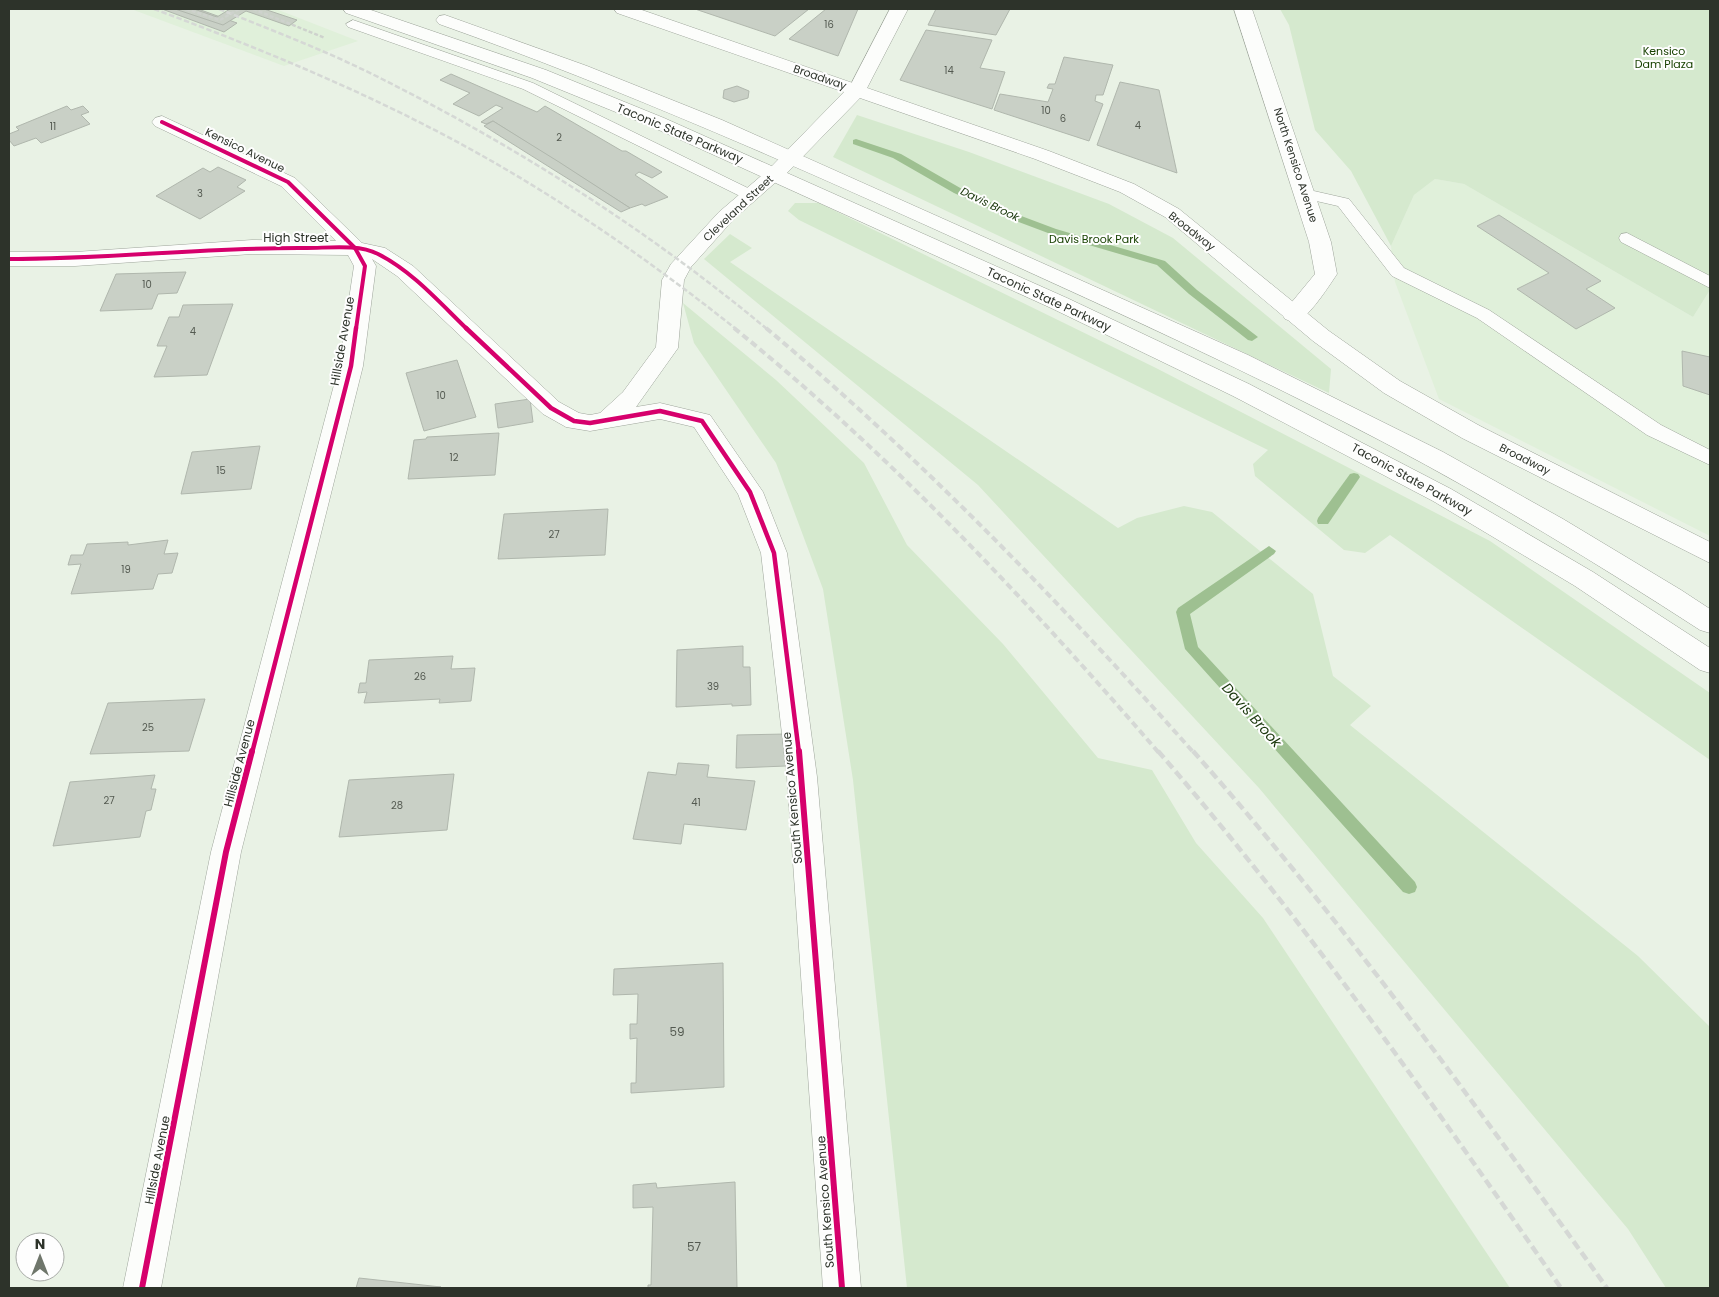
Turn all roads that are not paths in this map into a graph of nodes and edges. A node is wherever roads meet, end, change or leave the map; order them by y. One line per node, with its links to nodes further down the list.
1 (623, 9): 6 (main road, Broadway)
2 (899, 9): 6 (main road, Cleveland Street)
3 (1243, 9): 10 (main road, North Kensico Avenue)
4 (426, 14): 8 (main road, Taconic State Parkway)
5 (353, 17): 9 (main road, Taconic State Parkway); 11 (lane)
6 (857, 90): 8 (main road, Cleveland Street); 16 (main road, Broadway)
7 (162, 122): 13 (main road, Kensico Avenue)
8 (793, 157): 9 (main road, Cleveland Street); 20 (main road, Taconic State Parkway)
9 (775, 174): 11 (main road, Cleveland Street); 21 (main road, Taconic State Parkway)
10 (1305, 194): 16 (main road, North Kensico Avenue); 18 (lane)
11 (750, 195): 17 (main road, Cleveland Street)
12 (1627, 238): 15 (lane)
13 (355, 248): 14 (main road, High Street); 17 (main road, High Street); 22 (main road, Hillside Avenue)
14 (9, 259)
15 (1710, 283)
16 (1293, 314): 19 (main road, Broadway)
17 (608, 419): 23 (main road, South Kensico Avenue)
18 (1710, 458)
19 (1710, 553)
20 (1710, 622)
21 (1710, 662)
22 (142, 1288)
23 (842, 1288)

